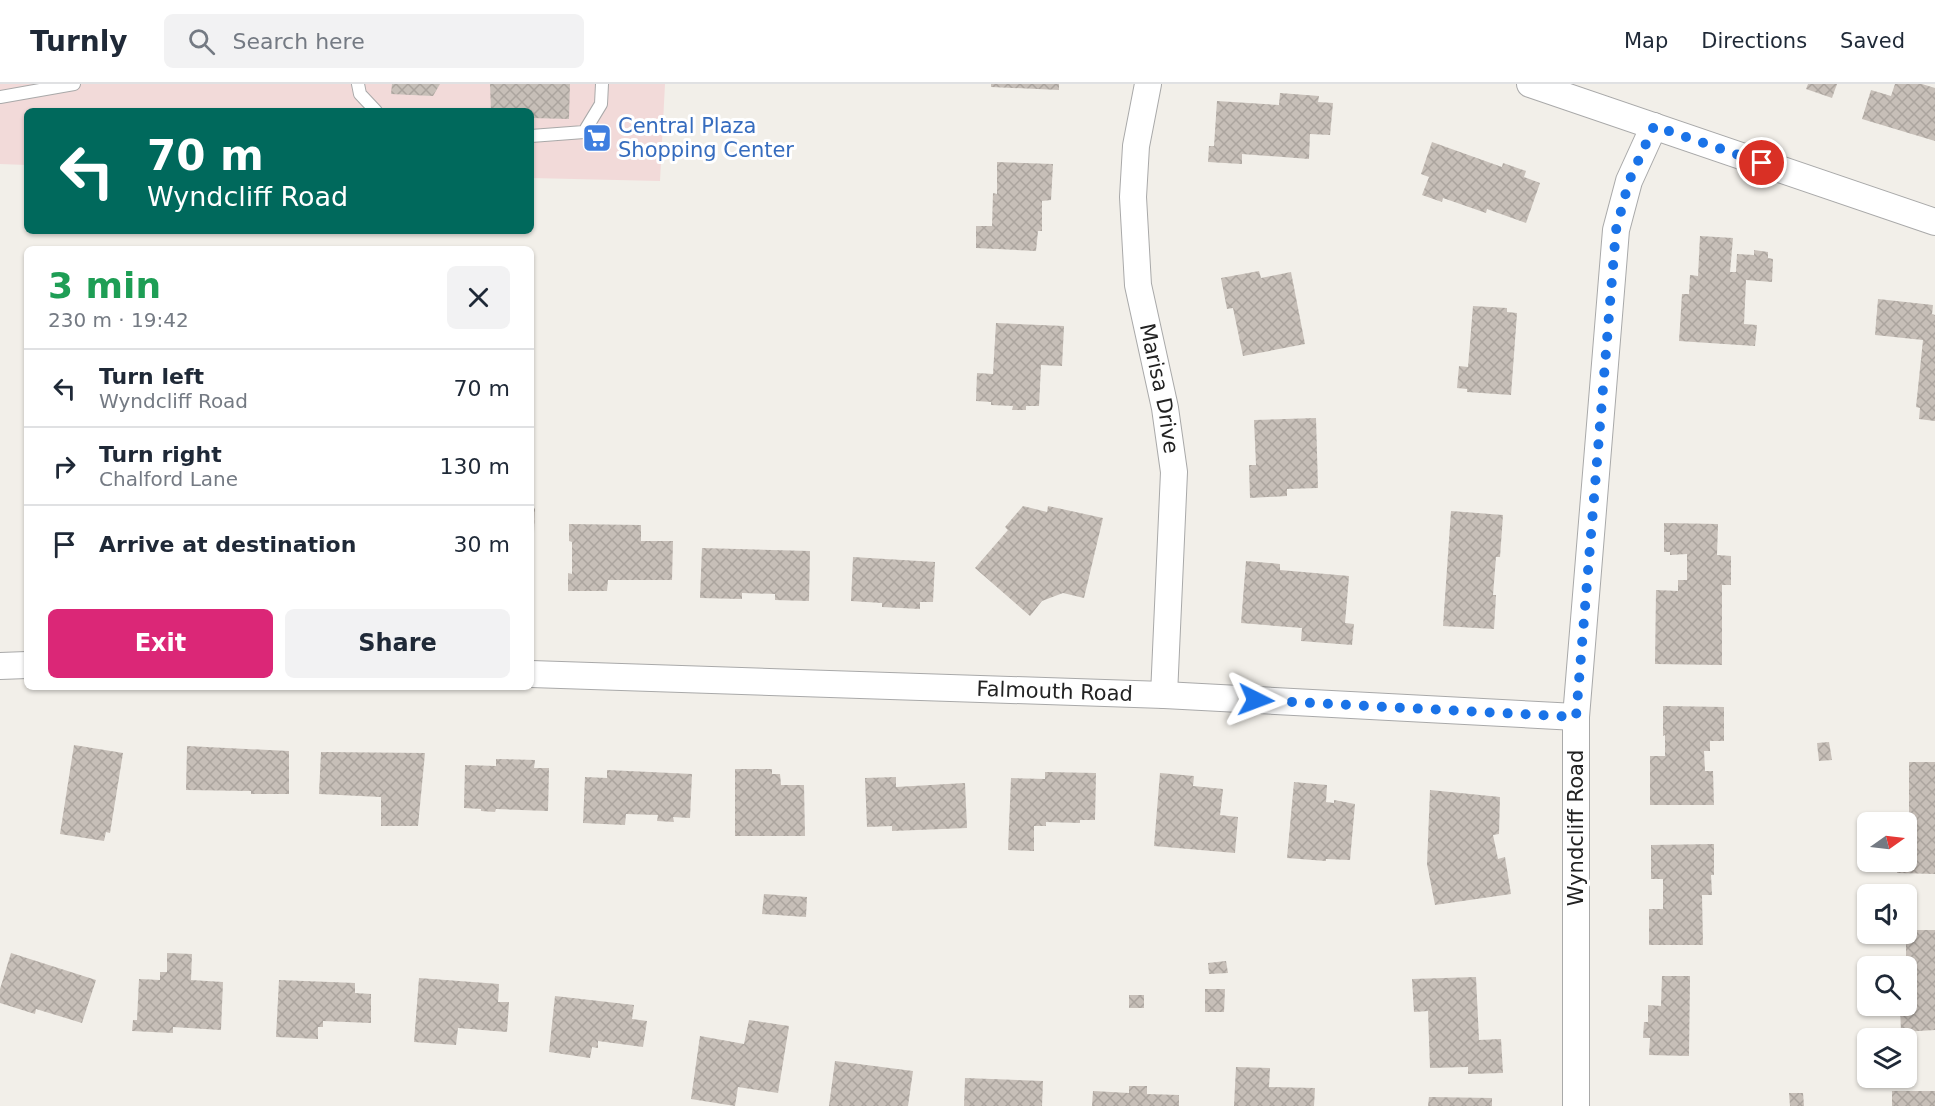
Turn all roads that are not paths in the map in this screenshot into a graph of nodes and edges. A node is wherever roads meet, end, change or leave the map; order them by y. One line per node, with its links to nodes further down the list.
1 (74, 84): 6 (lane)
2 (358, 84): 7 (lane)
3 (602, 84): 9 (lane)
4 (1148, 84): 14 (street, Marisa Drive)
5 (1530, 84): 8 (street)
6 (0, 97)
7 (373, 108)
8 (1654, 126): 10 (street); 15 (street, Wyndcliff Road)
9 (534, 136)
10 (1935, 222)
11 (24, 665): 12 (street)
12 (0, 666)
13 (534, 674): 14 (street, Falmouth Road)
14 (1164, 695): 15 (street, Falmouth Road)
15 (1576, 717): 16 (street, Wyndcliff Road)
16 (1576, 1106)

